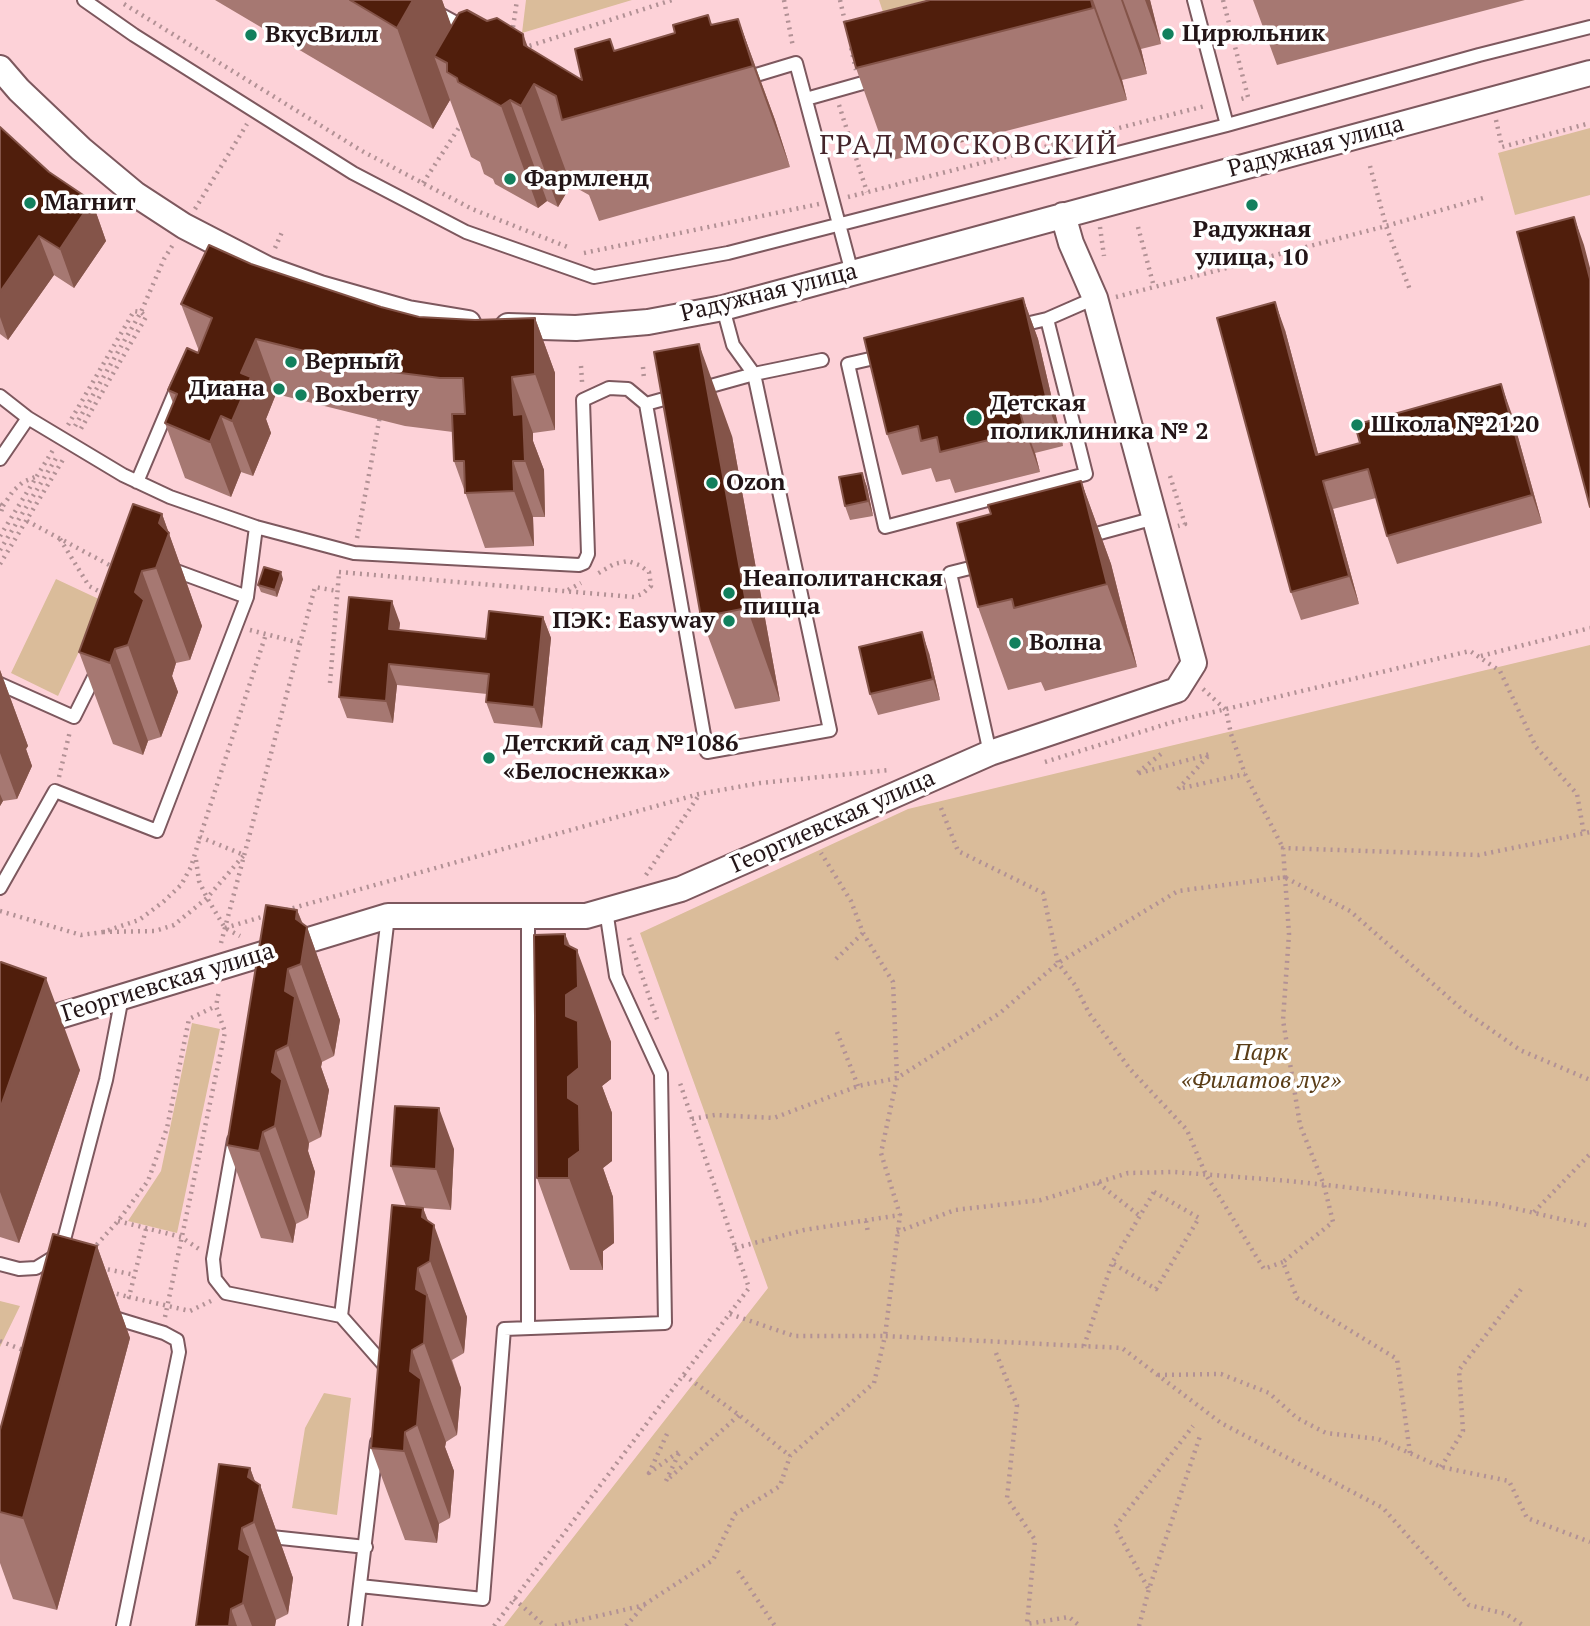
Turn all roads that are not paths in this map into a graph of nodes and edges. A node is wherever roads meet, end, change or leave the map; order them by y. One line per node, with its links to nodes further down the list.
1 (84, 0): 13 (lane)
2 (414, 0): 5 (lane)
3 (1194, 0): 11 (lane)
4 (1590, 27): 11 (lane)
5 (484, 39)
6 (0, 68): 16 (street, Радужная улица)
7 (1590, 73): 12 (street, Радужная улица)
8 (885, 77): 10 (lane)
9 (730, 83): 10 (lane)
10 (806, 99): 13 (lane)
11 (1227, 125): 13 (lane)
12 (1063, 215): 14 (street, Радужная улица); 15 (street)
13 (839, 223): 14 (lane)
14 (852, 273): 16 (street, Радужная улица)
15 (1096, 298): 17 (lane); 28 (street)
16 (723, 308): 22 (lane)
17 (1048, 319): 18 (lane); 19 (lane)
18 (1008, 328)
19 (901, 352)
20 (822, 360): 22 (lane)
21 (183, 373): 27 (lane)
22 (754, 374): 24 (lane); 24 (lane)
23 (0, 396): 25 (lane)
24 (646, 404): 29 (lane)
25 (28, 418): 26 (lane); 27 (lane)
26 (0, 459)
27 (137, 482): 29 (lane)
28 (1157, 525): 30 (lane); 36 (street, Георгиевская улица)
29 (256, 527): 33 (lane)
30 (1078, 539)
31 (989, 563): 36 (lane)
32 (159, 565): 33 (lane)
33 (247, 597): 37 (lane)
34 (105, 656): 35 (lane)
35 (0, 684)
36 (990, 753): 38 (street, Георгиевская улица)
37 (0, 888)
38 (617, 907): 40 (street, Георгиевская улица); 47 (lane)
39 (388, 916): 40 (street, Георгиевская улица); 41 (street, Георгиевская улица); 46 (lane)
40 (528, 916): 47 (lane)
41 (122, 996): 42 (street, Георгиевская улица); 44 (lane)
42 (0, 1034)
43 (236, 1130): 46 (lane)
44 (0, 1264)
45 (102, 1314): 53 (lane)
46 (341, 1316): 48 (lane)
47 (528, 1327): 52 (lane)
48 (383, 1392)
49 (378, 1431): 51 (lane)
50 (244, 1534): 51 (lane)
51 (366, 1548): 52 (lane)
52 (360, 1586): 54 (lane)
53 (123, 1626)
54 (355, 1626)

